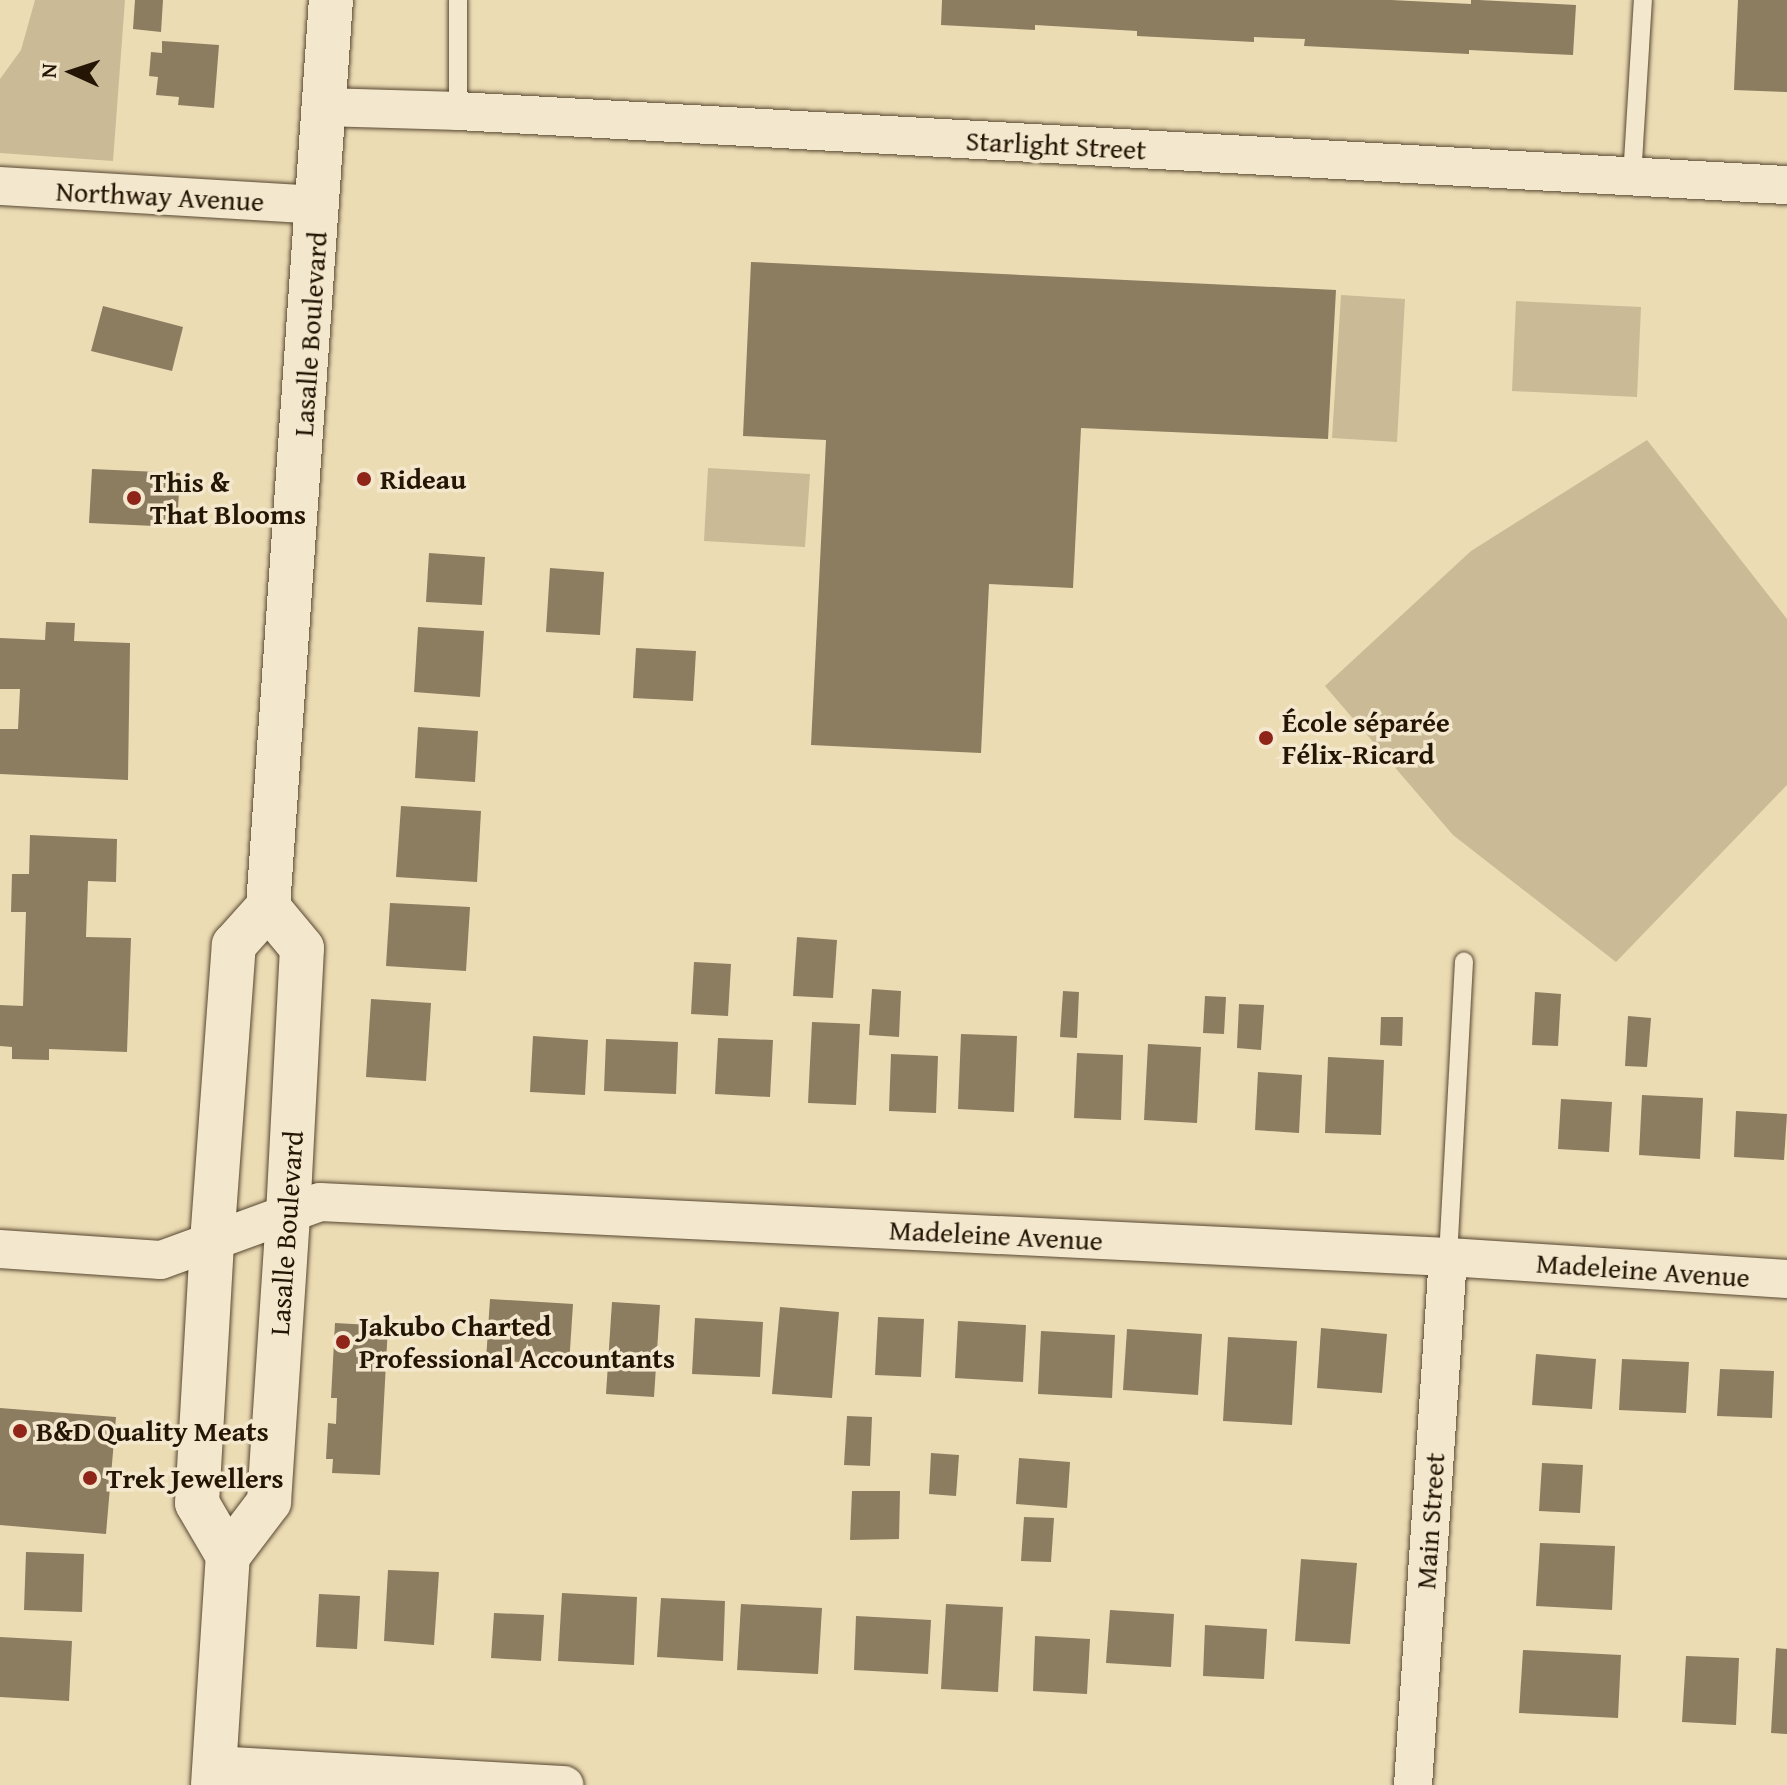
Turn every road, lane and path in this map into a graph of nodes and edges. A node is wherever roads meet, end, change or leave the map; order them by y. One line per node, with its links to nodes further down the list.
1 (331, 0): 4 (main road, Lasalle Boulevard)
2 (458, 0): 5 (lane)
3 (1643, 0): 6 (lane)
4 (324, 107): 5 (street, Starlight Street); 9 (main road, Lasalle Boulevard)
5 (458, 111): 6 (street, Starlight Street)
6 (1632, 178): 7 (street, Starlight Street)
7 (1787, 185)
8 (0, 186): 9 (street, Northway Avenue)
9 (319, 205): 10 (main road, Lasalle Boulevard)
10 (268, 907): 12 (main road, Lasalle Boulevard); 13 (main road)
11 (1464, 961): 15 (lane)
12 (288, 1215): 13 (street, Madeleine Avenue); 15 (street, Madeleine Avenue); 17 (main road, Lasalle Boulevard)
13 (212, 1242): 14 (street, Madeleine Avenue); 17 (main road)
14 (0, 1249)
15 (1448, 1257): 16 (street, Madeleine Avenue); 20 (street, Main Street)
16 (1787, 1279)
17 (228, 1556): 18 (main road)
18 (214, 1775): 19 (street)
19 (564, 1785)
20 (1413, 1785)

